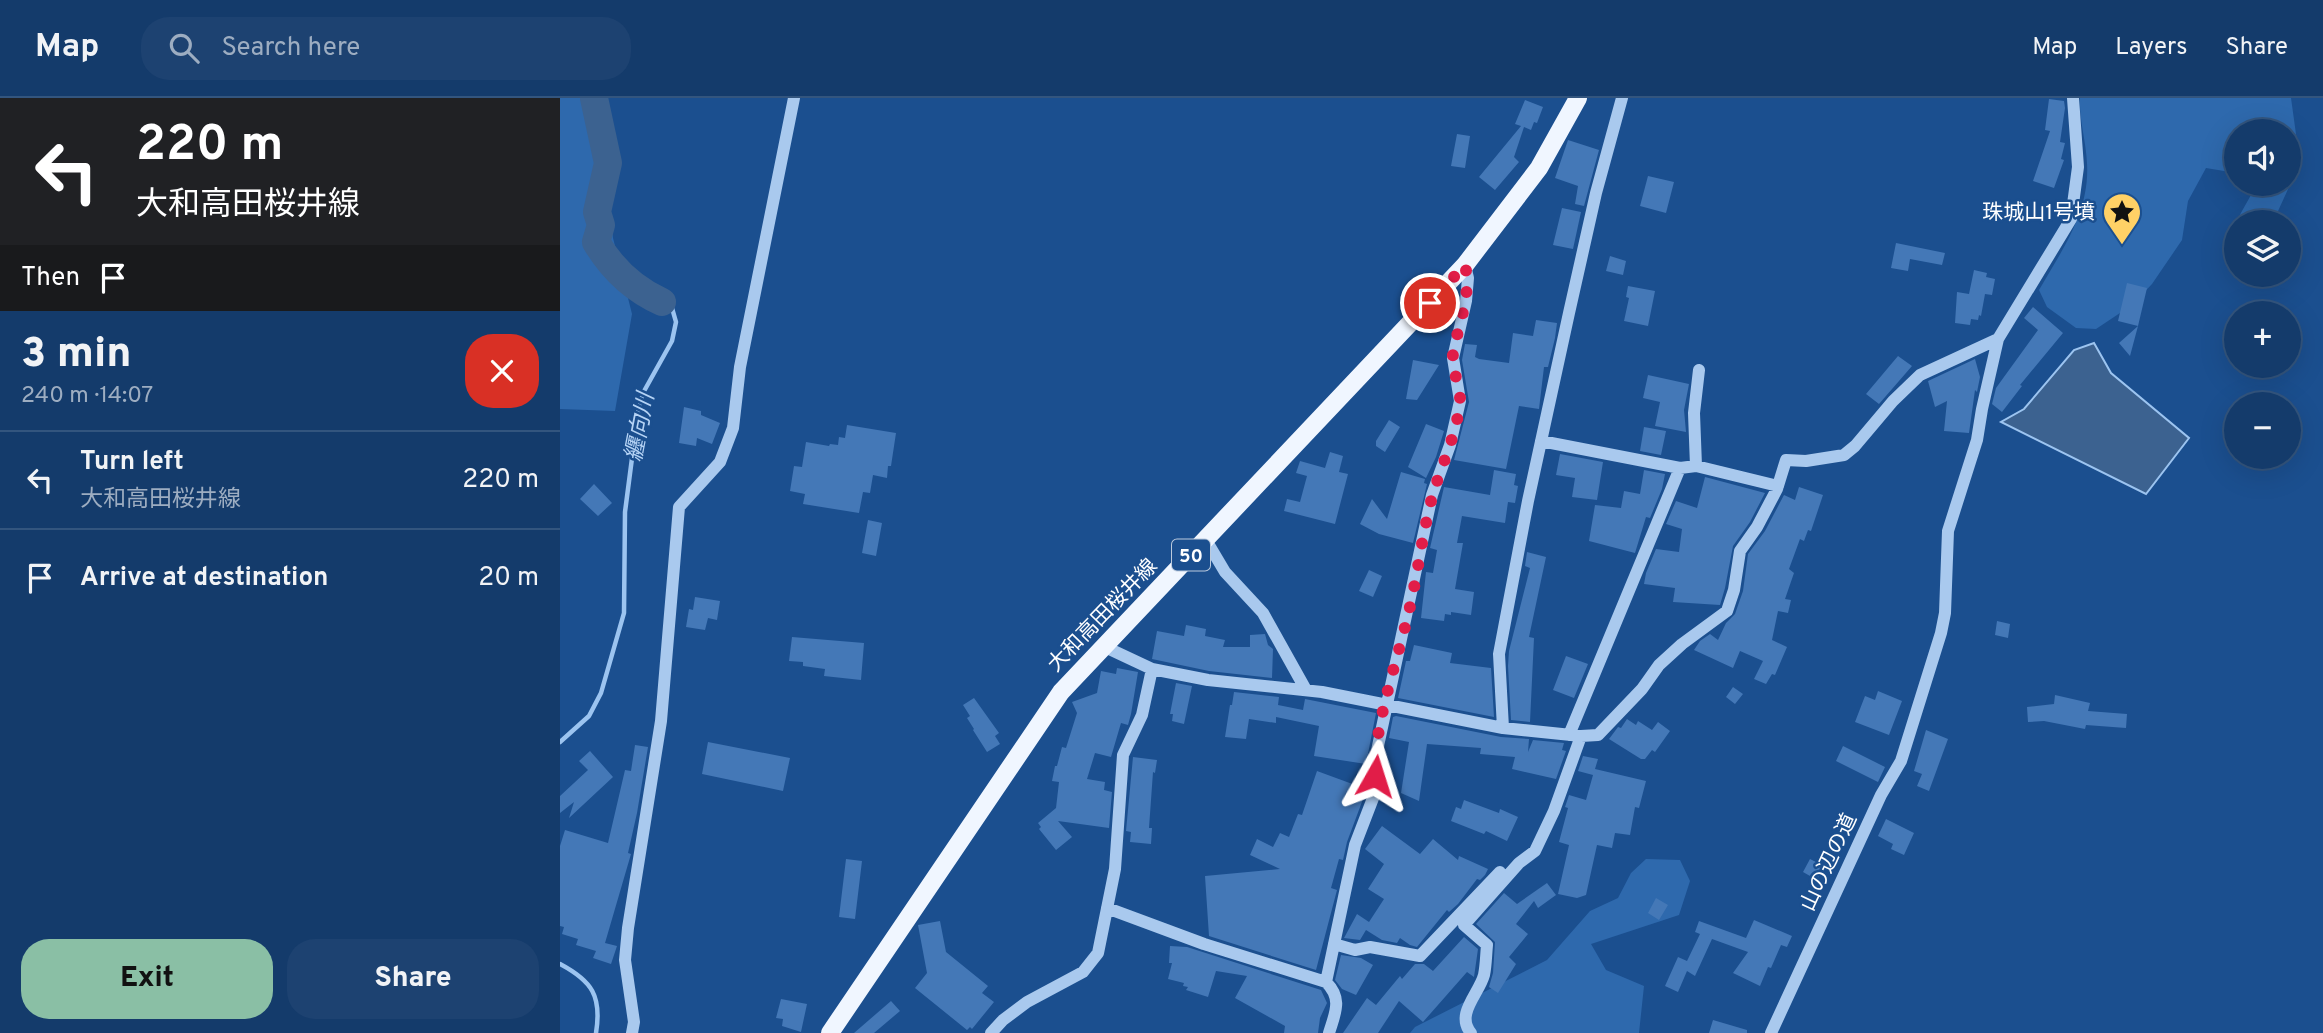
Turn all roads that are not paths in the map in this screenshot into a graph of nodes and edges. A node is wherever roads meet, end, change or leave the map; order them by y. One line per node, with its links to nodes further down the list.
1 (794, 98): 23 (street)
2 (1578, 98): 5 (main road, 大和高田桜井線 / 50)
3 (1622, 98): 8 (street)
4 (2073, 98): 6 (street, 山の辺の道)
5 (1465, 265): 12 (main road, 大和高田桜井線 / 50); 16 (street)
6 (1998, 339): 11 (street); 28 (street, 山の辺の道)
7 (1699, 370): 9 (street)
8 (1541, 441): 10 (street); 17 (street)
9 (1696, 466): 10 (street); 11 (street)
10 (1680, 468): 18 (street)
11 (1778, 486): 18 (street)
12 (1206, 540): 13 (main road, 大和高田桜井線 / 50); 15 (street)
13 (1103, 646): 14 (street); 24 (main road, 大和高田桜井線 / 50)
14 (1152, 669): 15 (street); 20 (street)
15 (1306, 690): 16 (street)
16 (1386, 704): 17 (street); 21 (street)
17 (1503, 728): 18 (street)
18 (1575, 735): 19 (street)
19 (1535, 851): 21 (street); 27 (street)
20 (1107, 908): 22 (street); 25 (street)
21 (1334, 944): 22 (street)
22 (1326, 982): 26 (street)
23 (632, 1033)
24 (830, 1033)
25 (991, 1033)
26 (1329, 1033)
27 (1471, 1033)
28 (1771, 1033)

